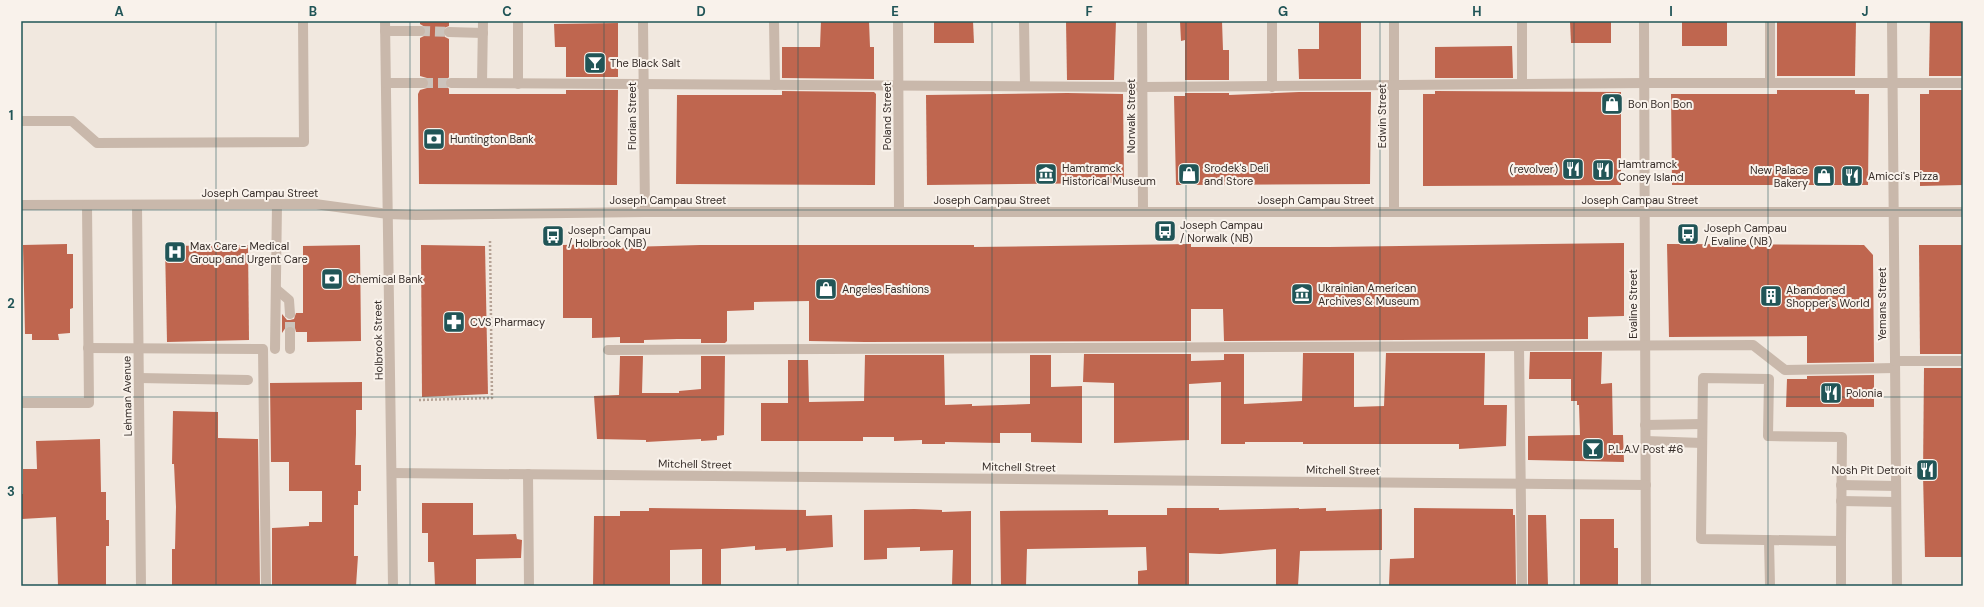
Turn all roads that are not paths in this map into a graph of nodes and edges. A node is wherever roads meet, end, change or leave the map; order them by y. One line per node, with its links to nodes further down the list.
1 (303, 21): 36 (street)
2 (483, 21): 18 (street)
3 (518, 21): 27 (street)
4 (643, 21): 28 (street, Florian Street)
5 (774, 21): 29 (street)
6 (898, 21): 31 (street, Poland Street)
7 (1024, 21): 32 (street)
8 (1142, 21): 34 (street, Norwalk Street)
9 (1272, 21): 35 (street)
10 (1394, 21): 33 (street, Edwin Street)
11 (1522, 21): 30 (street)
12 (1644, 21): 23 (street, Evaline Street)
13 (1770, 21): 24 (street)
14 (1892, 21): 25 (street, Yemans Street)
15 (385, 26): 16 (street); 19 (street, Holbrook Street)
16 (420, 31)
17 (449, 32): 18 (street)
18 (483, 33): 22 (street)
19 (386, 83): 20 (street); 48 (street, Holbrook Street)
20 (423, 83)
21 (451, 83): 22 (street)
22 (482, 83): 27 (street)
23 (1644, 83): 24 (street); 30 (street); 45 (street, Evaline Street)
24 (1770, 83): 25 (street)
25 (1892, 83): 26 (street); 46 (street, Yemans Street)
26 (1963, 83)
27 (518, 84): 28 (street)
28 (644, 84): 29 (street); 42 (street, Florian Street)
29 (775, 84): 31 (street)
30 (1522, 84): 33 (street)
31 (898, 85): 32 (street); 43 (street, Poland Street)
32 (1025, 86): 34 (street)
33 (1394, 86): 35 (street); 41 (street, Edwin Street)
34 (1143, 87): 35 (street); 44 (street, Norwalk Street)
35 (1272, 87)
36 (21, 121)
37 (277, 204): 40 (street, Joseph Campau Street); 48 (street, Joseph Campau Street); 49 (street)
38 (21, 205): 39 (street, Joseph Campau Street)
39 (86, 205): 40 (street, Joseph Campau Street); 54 (street)
40 (137, 205): 55 (street, Lehman Avenue)
41 (1394, 211): 44 (street, Joseph Campau Street); 45 (street, Joseph Campau Street)
42 (645, 212): 43 (street, Joseph Campau Street); 48 (street, Joseph Campau Street)
43 (899, 212): 44 (street, Joseph Campau Street)
44 (1143, 212)
45 (1645, 212): 46 (street, Joseph Campau Street); 52 (street, Evaline Street)
46 (1893, 212): 47 (street, Joseph Campau Street); 60 (street, Yemans Street)
47 (1963, 212)
48 (388, 214): 70 (street, Holbrook Street)
49 (276, 289): 50 (street); 56 (street)
50 (290, 314)
51 (290, 332): 57 (street)
52 (1645, 345): 53 (street); 61 (street); 67 (street, Evaline Street)
53 (1519, 346): 58 (street); 72 (street)
54 (88, 348): 55 (street); 65 (street)
55 (138, 349): 62 (street, Lehman Avenue); 81 (street)
56 (275, 349)
57 (290, 349)
58 (608, 350)
59 (1963, 361): 60 (street)
60 (1895, 365): 61 (street); 75 (street, Yemans Street)
61 (1785, 370): 63 (street)
62 (139, 378): 64 (street); 80 (street, Lehman Avenue)
63 (1769, 379): 66 (street); 74 (street)
64 (248, 380)
65 (21, 403)
66 (1702, 424): 67 (street); 69 (street)
67 (1645, 425): 68 (street, Evaline Street)
68 (1646, 441): 69 (street); 73 (street, Evaline Street)
69 (1702, 443): 78 (street)
70 (392, 473): 71 (street, Mitchell Street); 82 (street, Holbrook Street)
71 (528, 474): 72 (street, Mitchell Street); 83 (street)
72 (1521, 484): 73 (street, Mitchell Street); 84 (street)
73 (1646, 485): 85 (street, Evaline Street)
74 (1841, 485): 75 (street); 76 (street)
75 (1896, 486): 77 (street, Yemans Street)
76 (1841, 501): 77 (street); 79 (street)
77 (1896, 502): 88 (street, Yemans Street)
78 (1769, 540): 79 (street); 86 (street)
79 (1841, 541): 87 (street)
80 (141, 586)
81 (266, 586)
82 (393, 586)
83 (529, 586)
84 (1522, 586)
85 (1646, 586)
86 (1770, 586)
87 (1841, 586)
88 (1897, 586)

